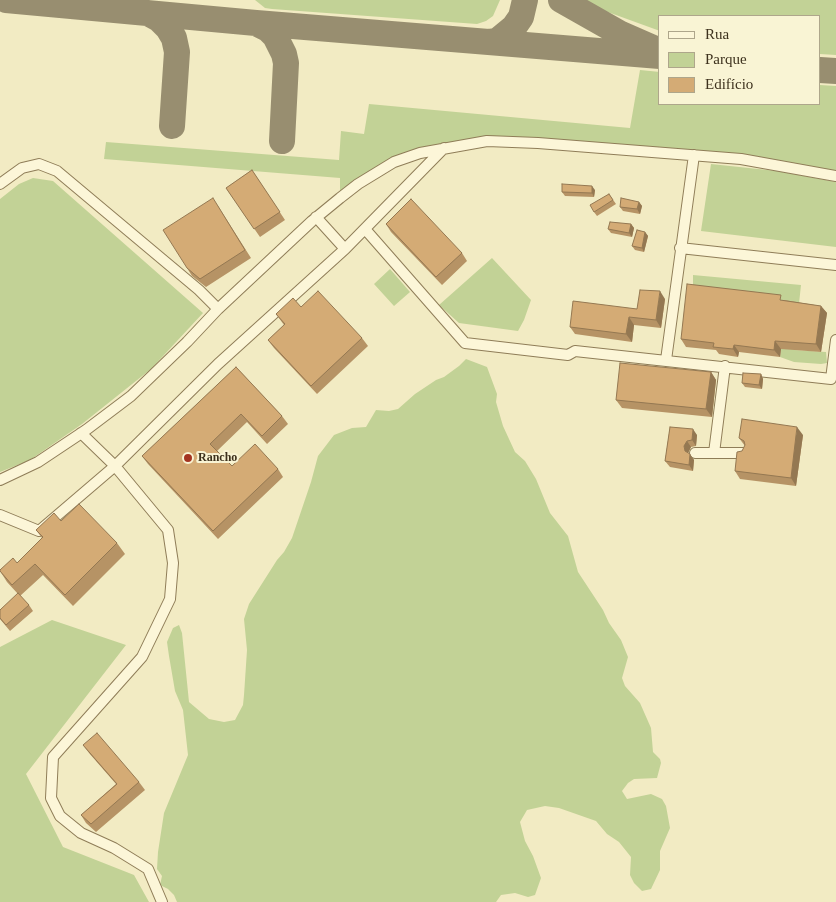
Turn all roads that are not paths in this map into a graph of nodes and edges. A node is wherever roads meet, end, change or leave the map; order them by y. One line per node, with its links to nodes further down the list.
1 (445, 147): 2 (lane); 5 (lane); 6 (lane)
2 (694, 154): 3 (lane); 7 (lane)
3 (836, 176)
4 (0, 184): 10 (lane)
5 (316, 217): 8 (lane); 10 (lane)
6 (365, 229): 8 (lane); 12 (lane)
7 (680, 248): 9 (lane); 12 (lane)
8 (345, 249): 18 (lane)
9 (836, 265)
10 (218, 309): 14 (lane)
11 (836, 347): 13 (lane)
12 (666, 360): 13 (lane)
13 (725, 366): 16 (lane)
14 (81, 433): 18 (lane); 19 (lane)
15 (695, 453): 16 (lane)
16 (714, 453): 17 (lane)
17 (744, 453)
18 (115, 466): 20 (lane); 21 (lane)
19 (0, 480)
20 (0, 515)
21 (162, 902)

